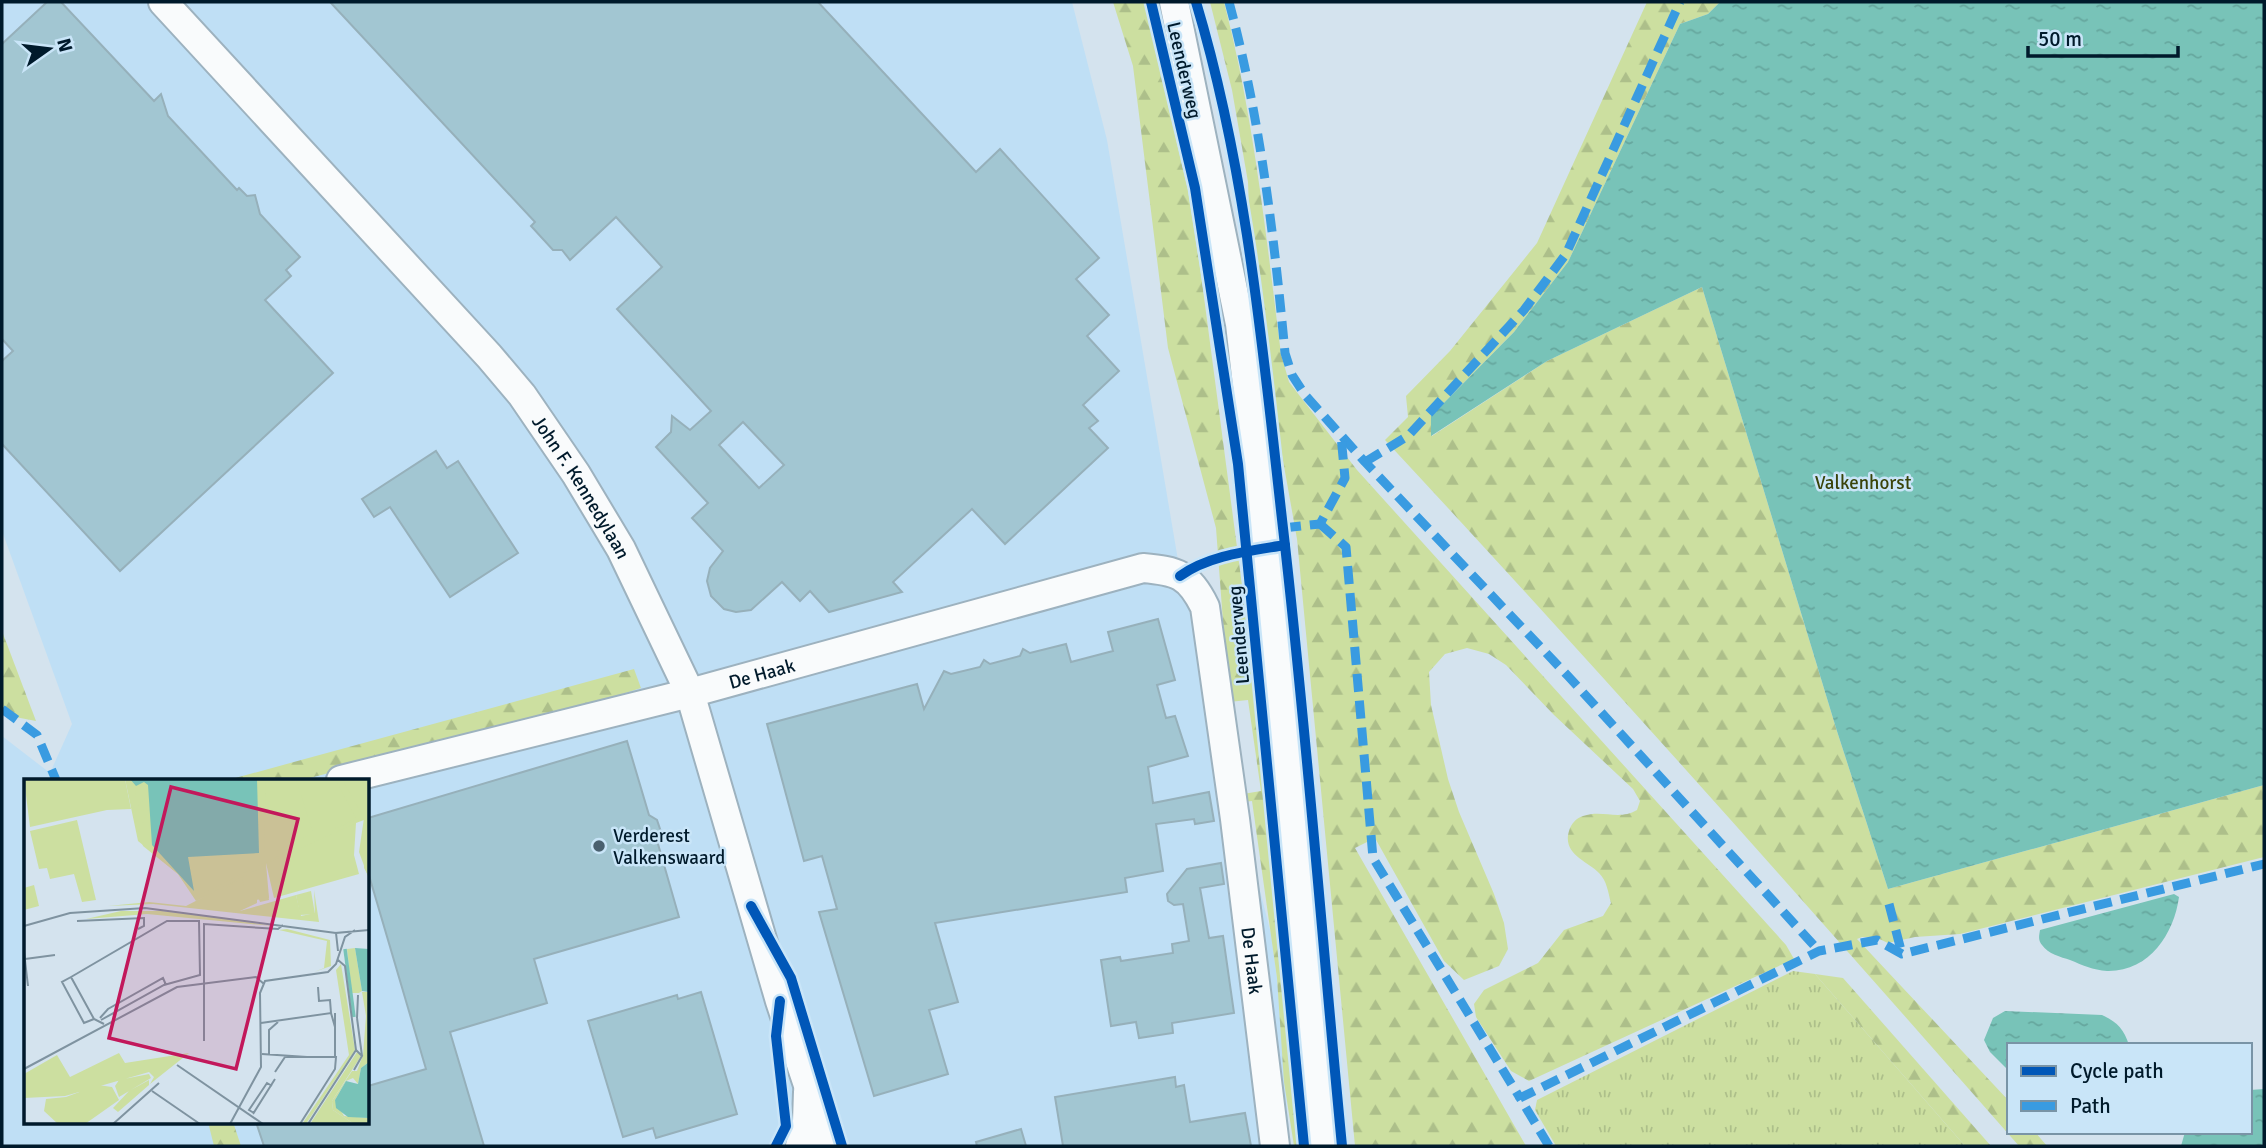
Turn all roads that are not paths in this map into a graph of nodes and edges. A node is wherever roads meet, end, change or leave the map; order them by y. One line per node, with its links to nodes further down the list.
1 (163, 2): 3 (street, John F. Kennedylaan)
2 (1174, 2): 9 (street, Leenderweg)
3 (690, 693): 4 (street, De Haak); 5 (street, John F. Kennedylaan); 8 (street, De Haak)
4 (345, 779)
5 (808, 1085): 6 (street, John F. Kennedylaan); 7 (street, John F. Kennedylaan)
6 (800, 1146)
7 (827, 1146)
8 (1275, 1146)
9 (1323, 1146)

